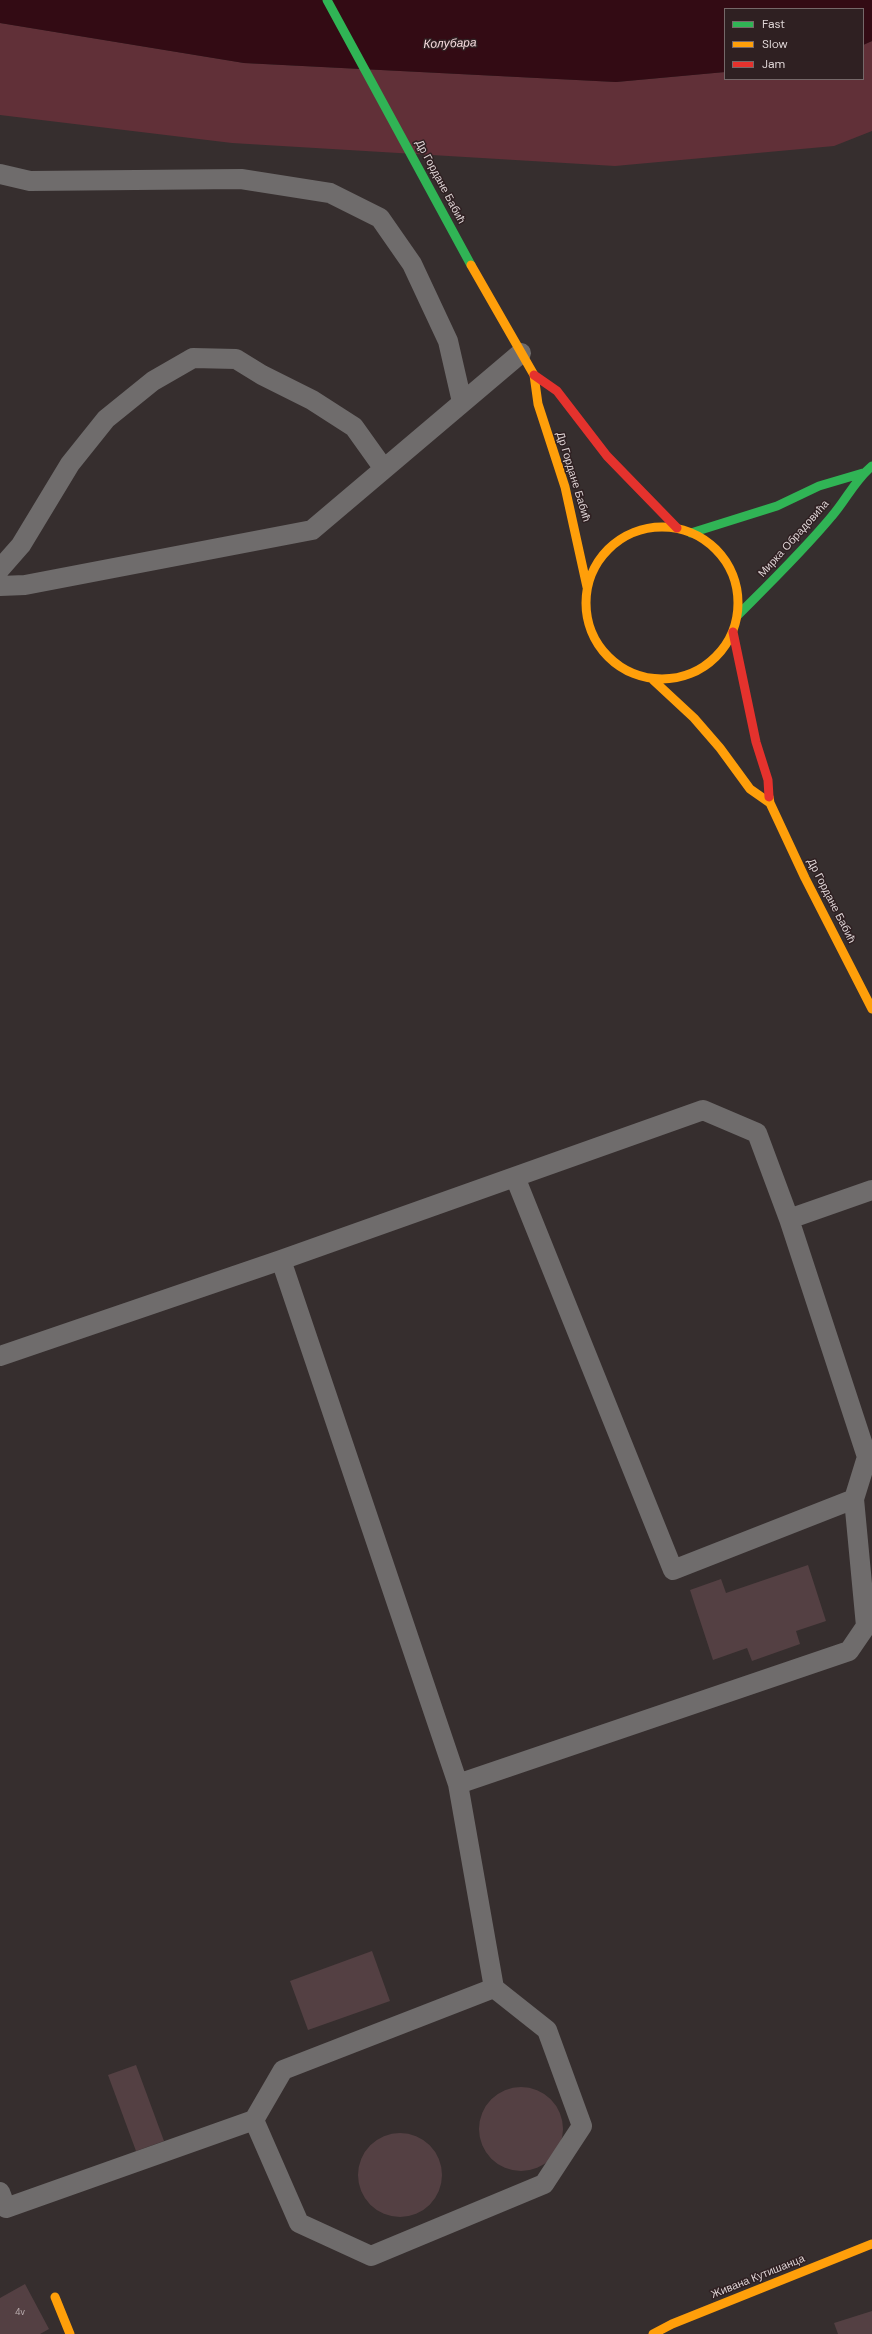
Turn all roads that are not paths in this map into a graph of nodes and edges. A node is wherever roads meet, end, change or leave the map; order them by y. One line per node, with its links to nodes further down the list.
1 (327, 0): 3 (main road, Др Гордане Бабић)
2 (0, 174): 5 (lane)
3 (520, 353): 4 (main road, Др Гордане Бабић); 5 (lane)
4 (534, 375): 9 (main road, Др Гордане Бабић); 13 (main road, Др Гордане Бабић)
5 (462, 402): 7 (lane)
6 (872, 466): 8 (main road, Мирка Обрадовића)
7 (384, 469): 11 (lane); 12 (lane)
8 (862, 473): 10 (main road, Мирка Обрадовића); 14 (main road, Мирка Обрадовића)
9 (677, 528): 10 (main road); 13 (main road)
10 (691, 533): 14 (main road)
11 (0, 569)
12 (0, 586)
13 (587, 587): 16 (main road)
14 (738, 615): 15 (main road)
15 (733, 632): 16 (main road); 17 (main road, Др Гордане Бабић)
16 (652, 679): 17 (main road, Др Гордане Бабић)
17 (770, 804): 18 (main road, Др Гордане Бабић)
18 (872, 1009)
19 (515, 1177): 21 (lane); 22 (lane); 24 (lane)
20 (872, 1190): 21 (lane)
21 (788, 1219): 24 (lane)
22 (281, 1260): 23 (lane); 25 (lane)
23 (0, 1356)
24 (854, 1499): 25 (lane)
25 (458, 1784): 26 (lane)
26 (494, 1988): 27 (lane); 27 (lane)
27 (254, 2120): 28 (lane)
28 (0, 2192)
29 (872, 2244): 32 (main road, Живана Кутишанца)
30 (55, 2297): 31 (main road)
31 (70, 2334)
32 (653, 2334)

